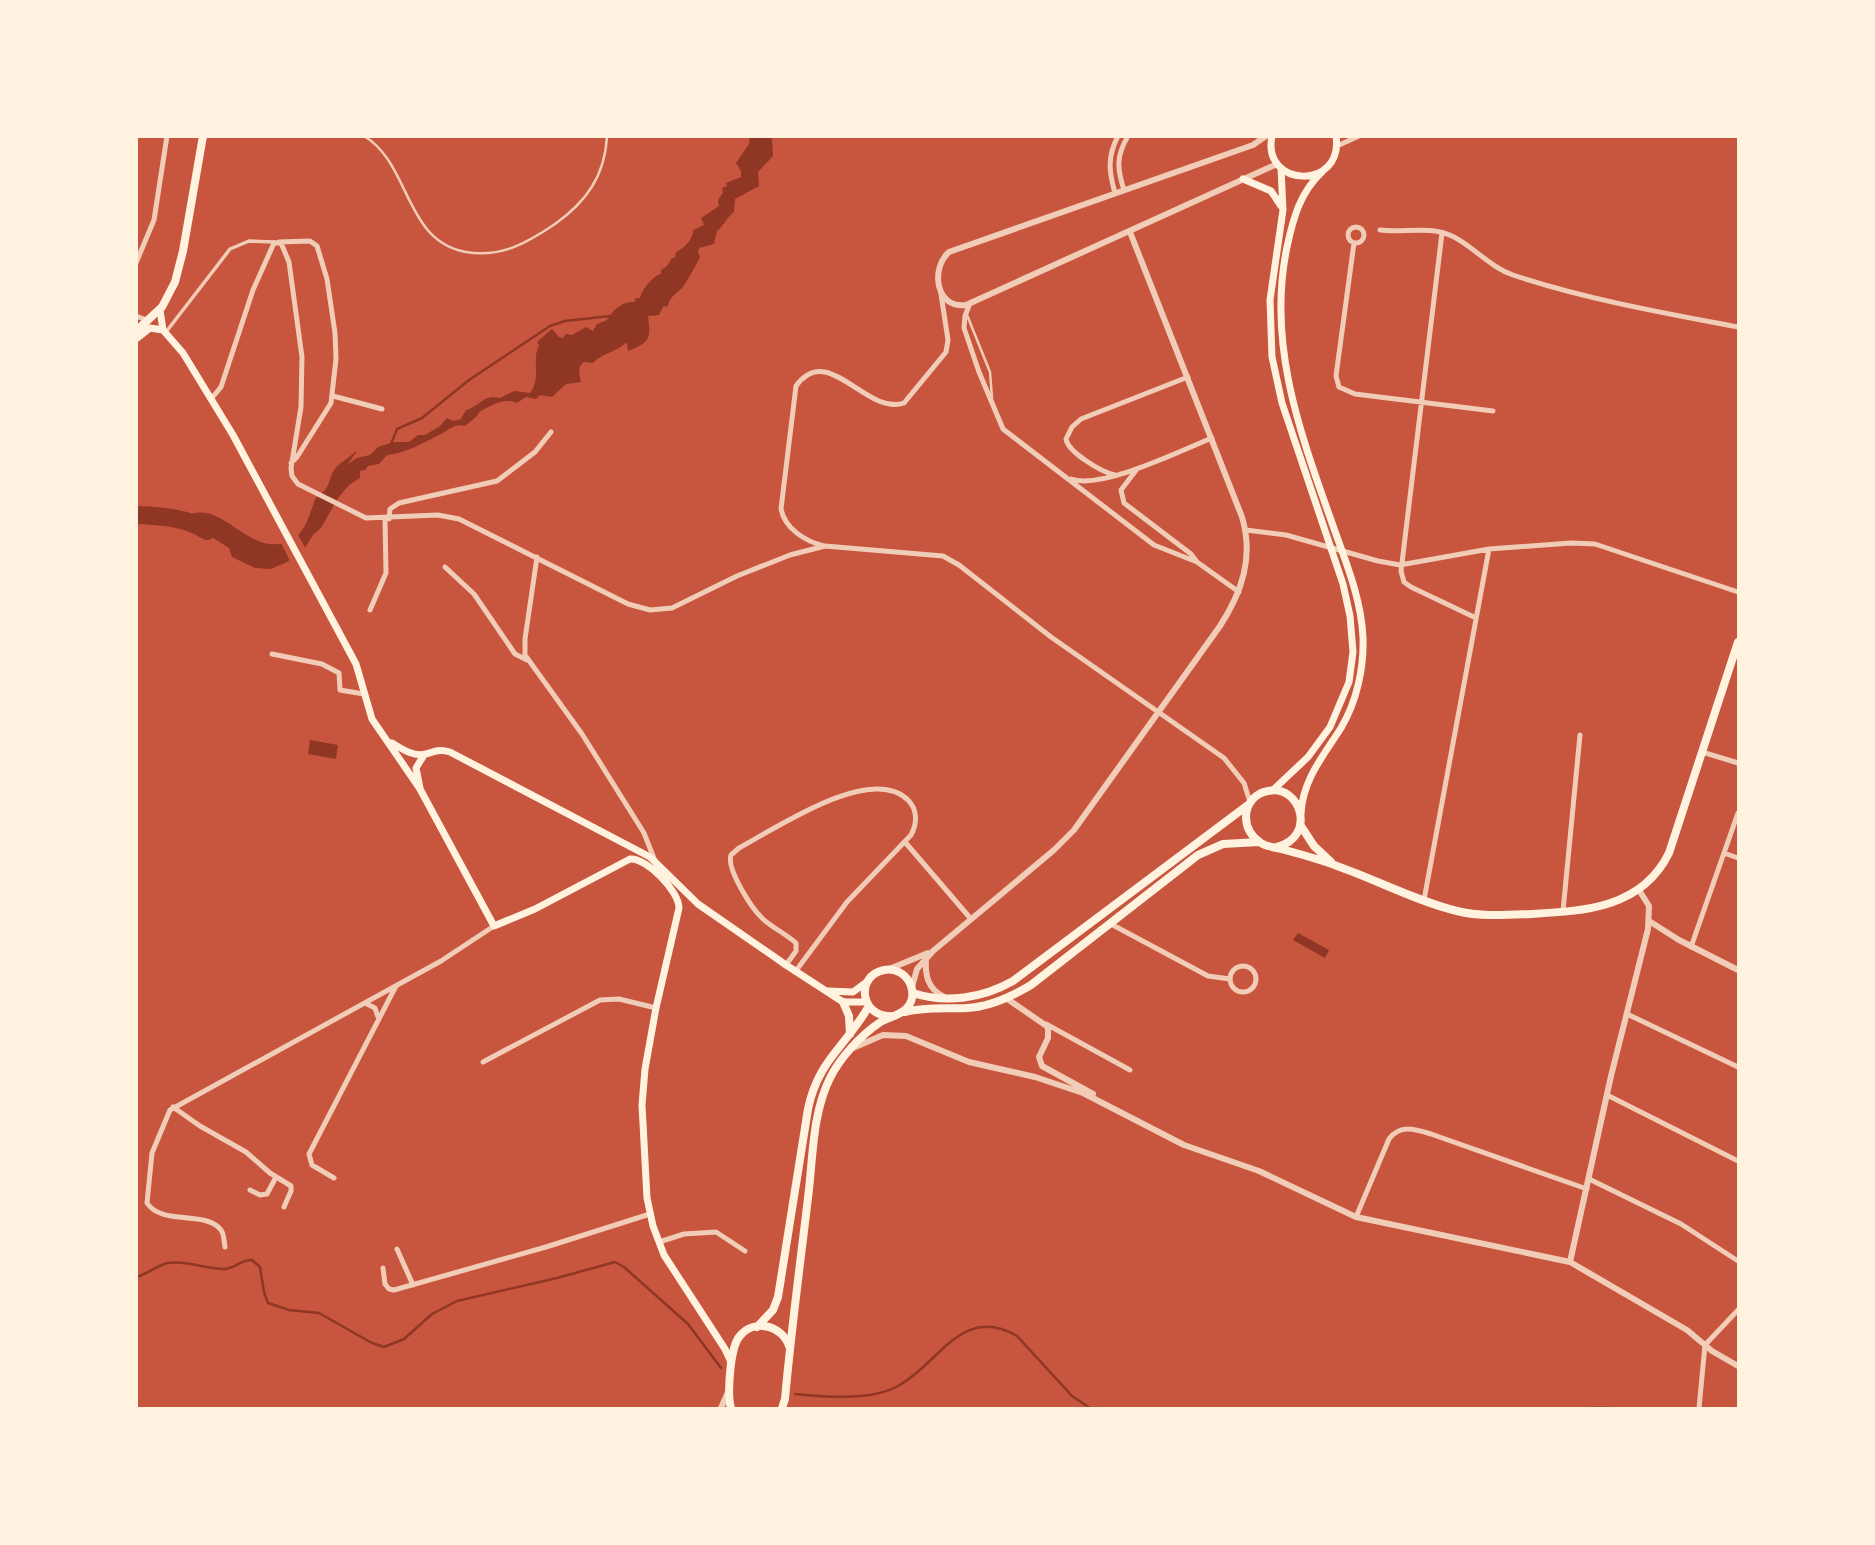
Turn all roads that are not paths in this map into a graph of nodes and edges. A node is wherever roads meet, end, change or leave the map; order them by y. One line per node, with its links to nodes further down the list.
1 (167, 136): 23 (street)
2 (203, 136): 26 (main road)
3 (364, 136): 4 (lane)
4 (607, 136)
5 (1118, 136): 16 (street)
6 (1128, 136): 15 (street)
7 (1266, 136): 15 (street)
8 (1272, 136): 12 (main road)
9 (1336, 136): 11 (main road)
10 (1359, 136): 11 (street)
11 (1337, 146): 13 (main road)
12 (1279, 166): 13 (main road); 14 (street); 17 (main road)
13 (1322, 172): 72 (main road)
14 (1243, 179): 17 (main road); 19 (street)
15 (1124, 190): 16 (street)
16 (1115, 193): 24 (street)
17 (1283, 210): 70 (main road)
18 (1380, 230): 20 (street)
19 (1130, 232): 25 (street); 34 (street)
20 (1442, 233): 30 (street); 37 (street)
21 (278, 242): 32 (street); 35 (street); 36 (street); 43 (street)
22 (1354, 243): 37 (street)
23 (136, 263)
24 (940, 290): 25 (street); 49 (street)
25 (970, 303): 27 (street)
26 (160, 310): 29 (main road); 32 (main road)
27 (966, 312): 38 (lane); 38 (street)
28 (136, 316): 29 (street)
29 (149, 321): 31 (main road)
30 (1738, 327)
31 (136, 331)
32 (164, 331): 33 (main road); 36 (main road)
33 (136, 339)
34 (1188, 377): 42 (street); 45 (street)
35 (332, 396): 39 (street); 43 (street)
36 (211, 399): 62 (main road)
37 (1422, 402): 40 (street); 53 (street)
38 (992, 406): 46 (street)
39 (382, 409)
40 (1493, 411)
41 (551, 432): 47 (street)
42 (1212, 438): 44 (street); 48 (street)
43 (291, 463): 47 (street)
44 (1136, 469): 45 (street); 52 (street)
45 (1115, 475): 46 (street)
46 (1065, 477): 52 (street)
47 (387, 519): 51 (street); 57 (street)
48 (1246, 530): 53 (street); 55 (street)
49 (825, 546): 51 (street); 63 (street)
50 (1489, 549): 53 (street); 56 (street); 58 (street)
51 (537, 557): 61 (street)
52 (1197, 562): 55 (street)
53 (1400, 565): 58 (street)
54 (446, 567): 61 (street)
55 (1239, 592): 63 (street)
56 (1738, 592)
57 (370, 610)
58 (1476, 618): 87 (street)
59 (1738, 642): 66 (main road)
60 (272, 654): 62 (street)
61 (527, 660): 75 (street)
62 (364, 694): 65 (main road)
63 (1159, 712): 71 (street); 91 (street)
64 (1580, 735): 89 (street)
65 (388, 740): 67 (main road); 69 (main road)
66 (1702, 752): 68 (street); 86 (main road)
67 (425, 754): 69 (main road); 78 (main road)
68 (1738, 763)
69 (420, 789): 94 (main road)
70 (1273, 790): 71 (main road); 72 (main road)
71 (1249, 804): 77 (main road); 107 (main road)
72 (1301, 813): 74 (main road)
73 (1738, 813): 81 (street)
74 (1301, 826): 79 (main road); 85 (main road)
75 (645, 836): 80 (street); 84 (street)
76 (905, 842): 91 (street); 98 (street); 101 (street)
77 (1259, 842): 79 (main road); 93 (main road)
78 (626, 845): 80 (main road); 83 (main road)
79 (1277, 847): 85 (main road)
80 (634, 850): 84 (main road)
81 (1724, 853): 82 (street); 95 (street)
82 (1738, 858)
83 (623, 861): 90 (main road); 94 (main road)
84 (656, 863): 88 (main road)
85 (1336, 865): 87 (main road)
86 (1639, 890): 89 (main road); 92 (street)
87 (1424, 900): 89 (main road)
88 (696, 902): 90 (main road); 98 (main road)
89 (1563, 911)
90 (679, 912): 112 (main road)
91 (971, 919): 96 (street)
92 (1649, 921): 95 (street); 114 (street)
93 (1109, 923): 102 (street); 108 (main road)
94 (494, 926): 104 (street)
95 (1691, 947): 100 (street)
96 (933, 951): 97 (street); 99 (street)
97 (926, 958): 106 (street); 107 (street)
98 (786, 965): 101 (main road)
99 (889, 969): 103 (main road); 106 (main road)
100 (1738, 970)
101 (795, 972): 105 (main road)
102 (1230, 979): 102 (street)
103 (869, 980): 105 (main road); 111 (main road)
104 (396, 986): 110 (street); 115 (street)
105 (824, 990): 109 (main road)
106 (912, 991): 107 (main road); 113 (main road)
107 (949, 999)
108 (1006, 999): 113 (main road); 116 (street)
109 (843, 1002): 111 (main road); 117 (main road)
110 (365, 1003): 115 (street); 123 (street)
111 (868, 1004): 113 (main road); 117 (main road)
112 (656, 1008): 119 (street); 132 (main road)
113 (898, 1014): 118 (main road)
114 (1627, 1014): 120 (street); 122 (street)
115 (378, 1019): 127 (street)
116 (1043, 1023): 121 (street); 124 (street)
117 (850, 1034): 143 (main road)
118 (851, 1049): 124 (street); 145 (main road)
119 (482, 1062)
120 (1738, 1068)
121 (1130, 1070)
122 (1607, 1095): 125 (street); 128 (street)
123 (171, 1109): 126 (street); 135 (street)
124 (1118, 1110): 133 (street)
125 (1738, 1161)
126 (276, 1177): 130 (street); 131 (street)
127 (334, 1178)
128 (1589, 1179): 129 (street); 138 (street)
129 (1587, 1189): 133 (street); 139 (street)
130 (250, 1190)
131 (284, 1207)
132 (650, 1214): 134 (main road); 141 (street)
133 (1356, 1217): 139 (street)
134 (659, 1242): 137 (street); 146 (main road)
135 (225, 1247)
136 (397, 1249): 141 (street)
137 (746, 1251)
138 (1738, 1261)
139 (1570, 1262): 144 (street)
140 (383, 1268): 141 (street)
141 (413, 1285)
142 (1738, 1310): 144 (street)
143 (757, 1327): 145 (main road); 146 (main road)
144 (1705, 1345): 147 (street); 154 (street)
145 (790, 1349): 149 (main road)
146 (732, 1366): 148 (main road)
147 (1738, 1366)
148 (729, 1391): 150 (street); 151 (main road)
149 (785, 1399): 152 (main road); 153 (main road)
150 (720, 1409)
151 (732, 1409)
152 (782, 1409)
153 (788, 1409)
154 (1699, 1409)

